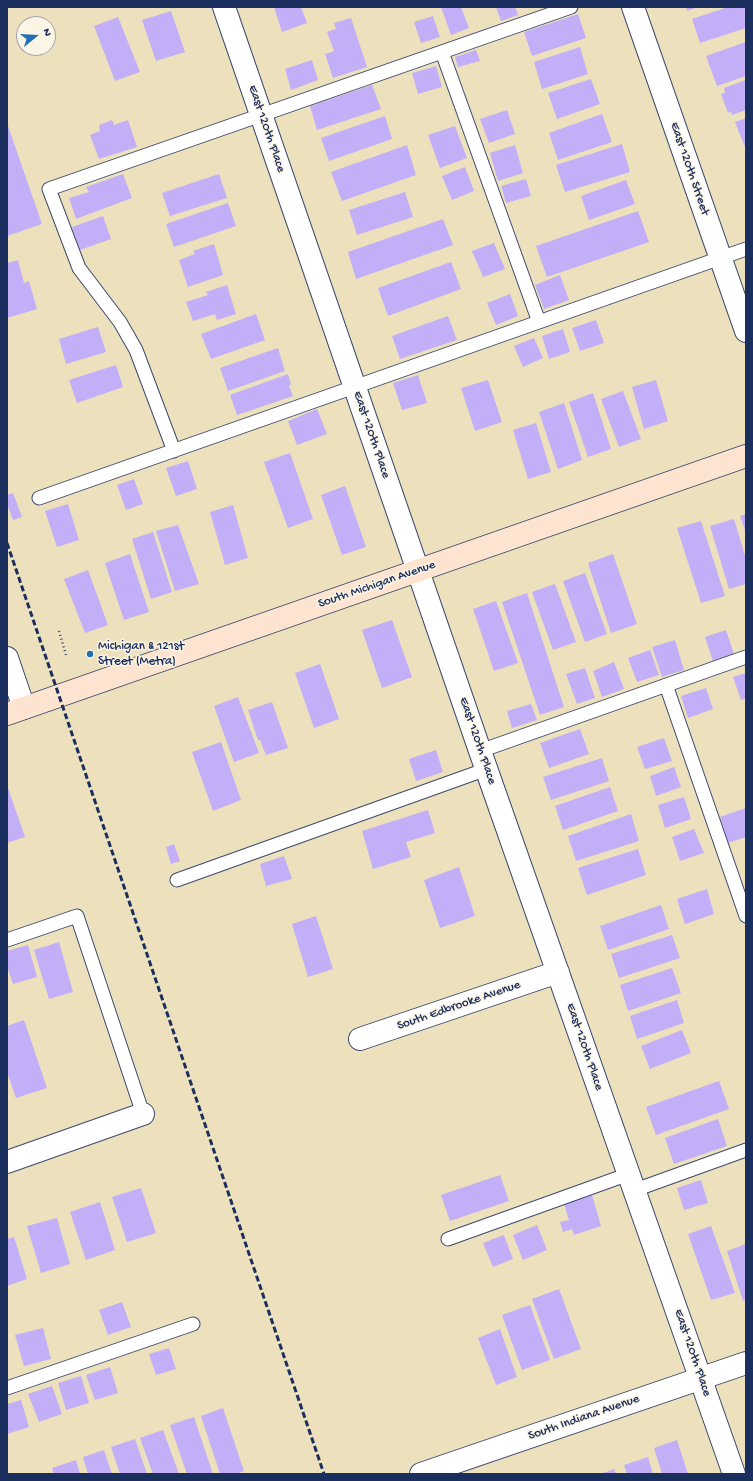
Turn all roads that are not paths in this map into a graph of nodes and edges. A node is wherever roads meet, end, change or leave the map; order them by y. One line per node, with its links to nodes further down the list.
1 (224, 7): 5 (street, East 120th Place)
2 (571, 7): 4 (lane)
3 (633, 7): 7 (street, East 120th Street)
4 (442, 52): 5 (lane); 8 (lane)
5 (261, 114): 10 (street, East 120th Place); 11 (lane)
6 (746, 249): 7 (lane)
7 (720, 258): 8 (lane); 9 (street, East 120th Street)
8 (539, 322): 10 (lane)
9 (746, 331)
10 (355, 387): 11 (lane); 14 (street, East 120th Place)
11 (174, 451): 13 (lane)
12 (746, 456): 14 (main road, South Michigan Avenue)
13 (39, 498)
14 (418, 571): 18 (main road, South Michigan Avenue); 19 (street, East 120th Place)
15 (746, 657): 17 (lane)
16 (7, 658): 18 (street)
17 (666, 685): 19 (lane); 21 (lane)
18 (16, 711)
19 (484, 760): 20 (lane); 23 (street, East 120th Place)
20 (177, 880)
21 (746, 916)
22 (7, 940): 25 (lane)
23 (558, 972): 24 (street, South Edbrooke Avenue); 28 (street, East 120th Place)
24 (360, 1040)
25 (143, 1114): 27 (street)
26 (746, 1150): 28 (lane)
27 (7, 1162)
28 (632, 1182): 29 (lane); 32 (street, East 120th Place)
29 (448, 1239)
30 (193, 1324): 33 (lane)
31 (746, 1363): 32 (street, South Indiana Avenue)
32 (701, 1378): 34 (street, South Indiana Avenue); 35 (street, East 120th Place)
33 (7, 1388)
34 (421, 1474)
35 (734, 1474)

